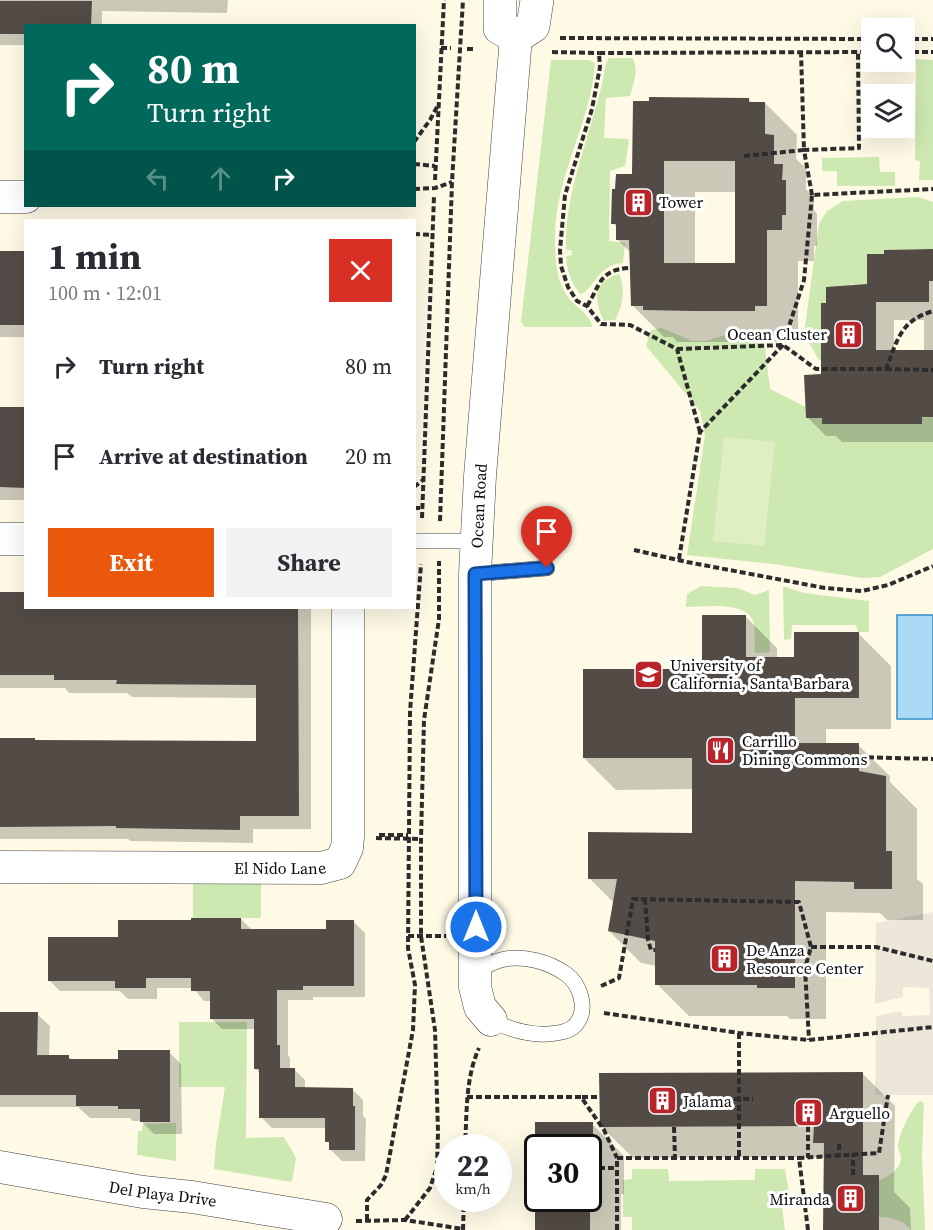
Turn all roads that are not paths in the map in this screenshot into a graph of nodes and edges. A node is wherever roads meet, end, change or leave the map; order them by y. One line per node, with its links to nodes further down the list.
1 (500, 0): 3 (street)
2 (537, 0): 3 (street)
3 (516, 37): 9 (street, Ocean Road)
4 (0, 196): 5 (street)
5 (24, 197)
6 (0, 539): 7 (street)
7 (24, 539)
8 (416, 541): 9 (lane)
9 (477, 541): 11 (street, Ocean Road)
10 (547, 568): 11 (lane)
11 (475, 574): 14 (street, Ocean Road)
12 (348, 609): 13 (street, El Nido Lane)
13 (0, 867)
14 (476, 971): 15 (street, Ocean Road); 15 (lane)
15 (491, 1020)
16 (0, 1167): 17 (street, Del Playa Drive)
17 (326, 1220)

